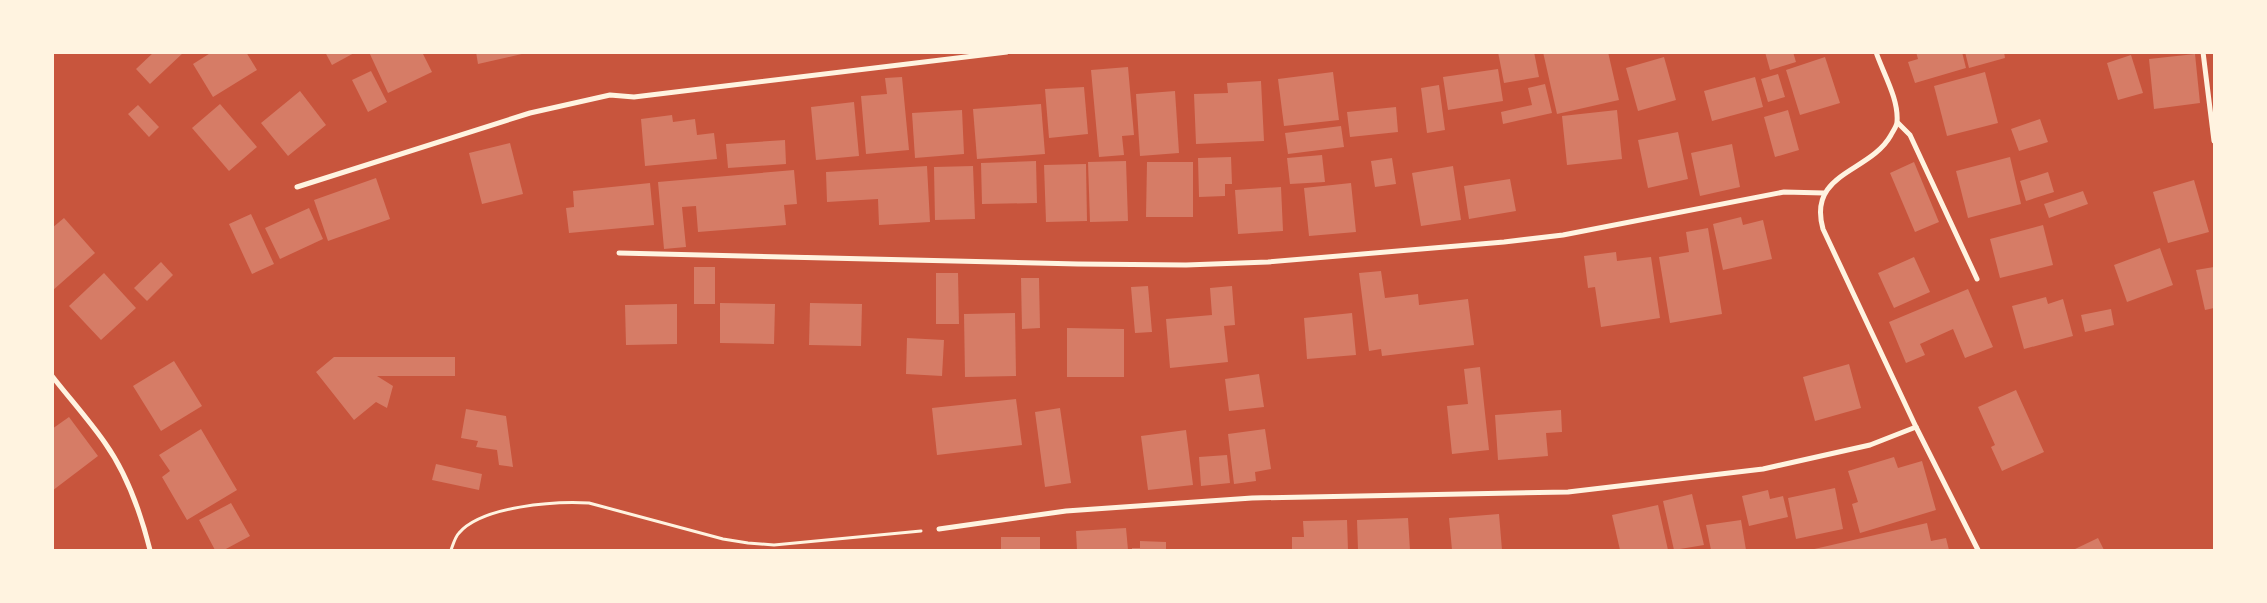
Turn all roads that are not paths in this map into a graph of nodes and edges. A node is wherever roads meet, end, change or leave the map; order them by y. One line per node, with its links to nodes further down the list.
1 (1007, 52): 6 (street)
2 (1876, 52): 4 (street)
3 (2203, 52): 5 (street)
4 (1898, 123): 7 (street); 9 (street)
5 (2214, 141)
6 (297, 187)
7 (1824, 193): 8 (street); 11 (street)
8 (619, 253)
9 (1977, 279)
10 (52, 376): 13 (street)
11 (1916, 428): 12 (street); 14 (street)
12 (939, 529)
13 (150, 550)
14 (1978, 550)

